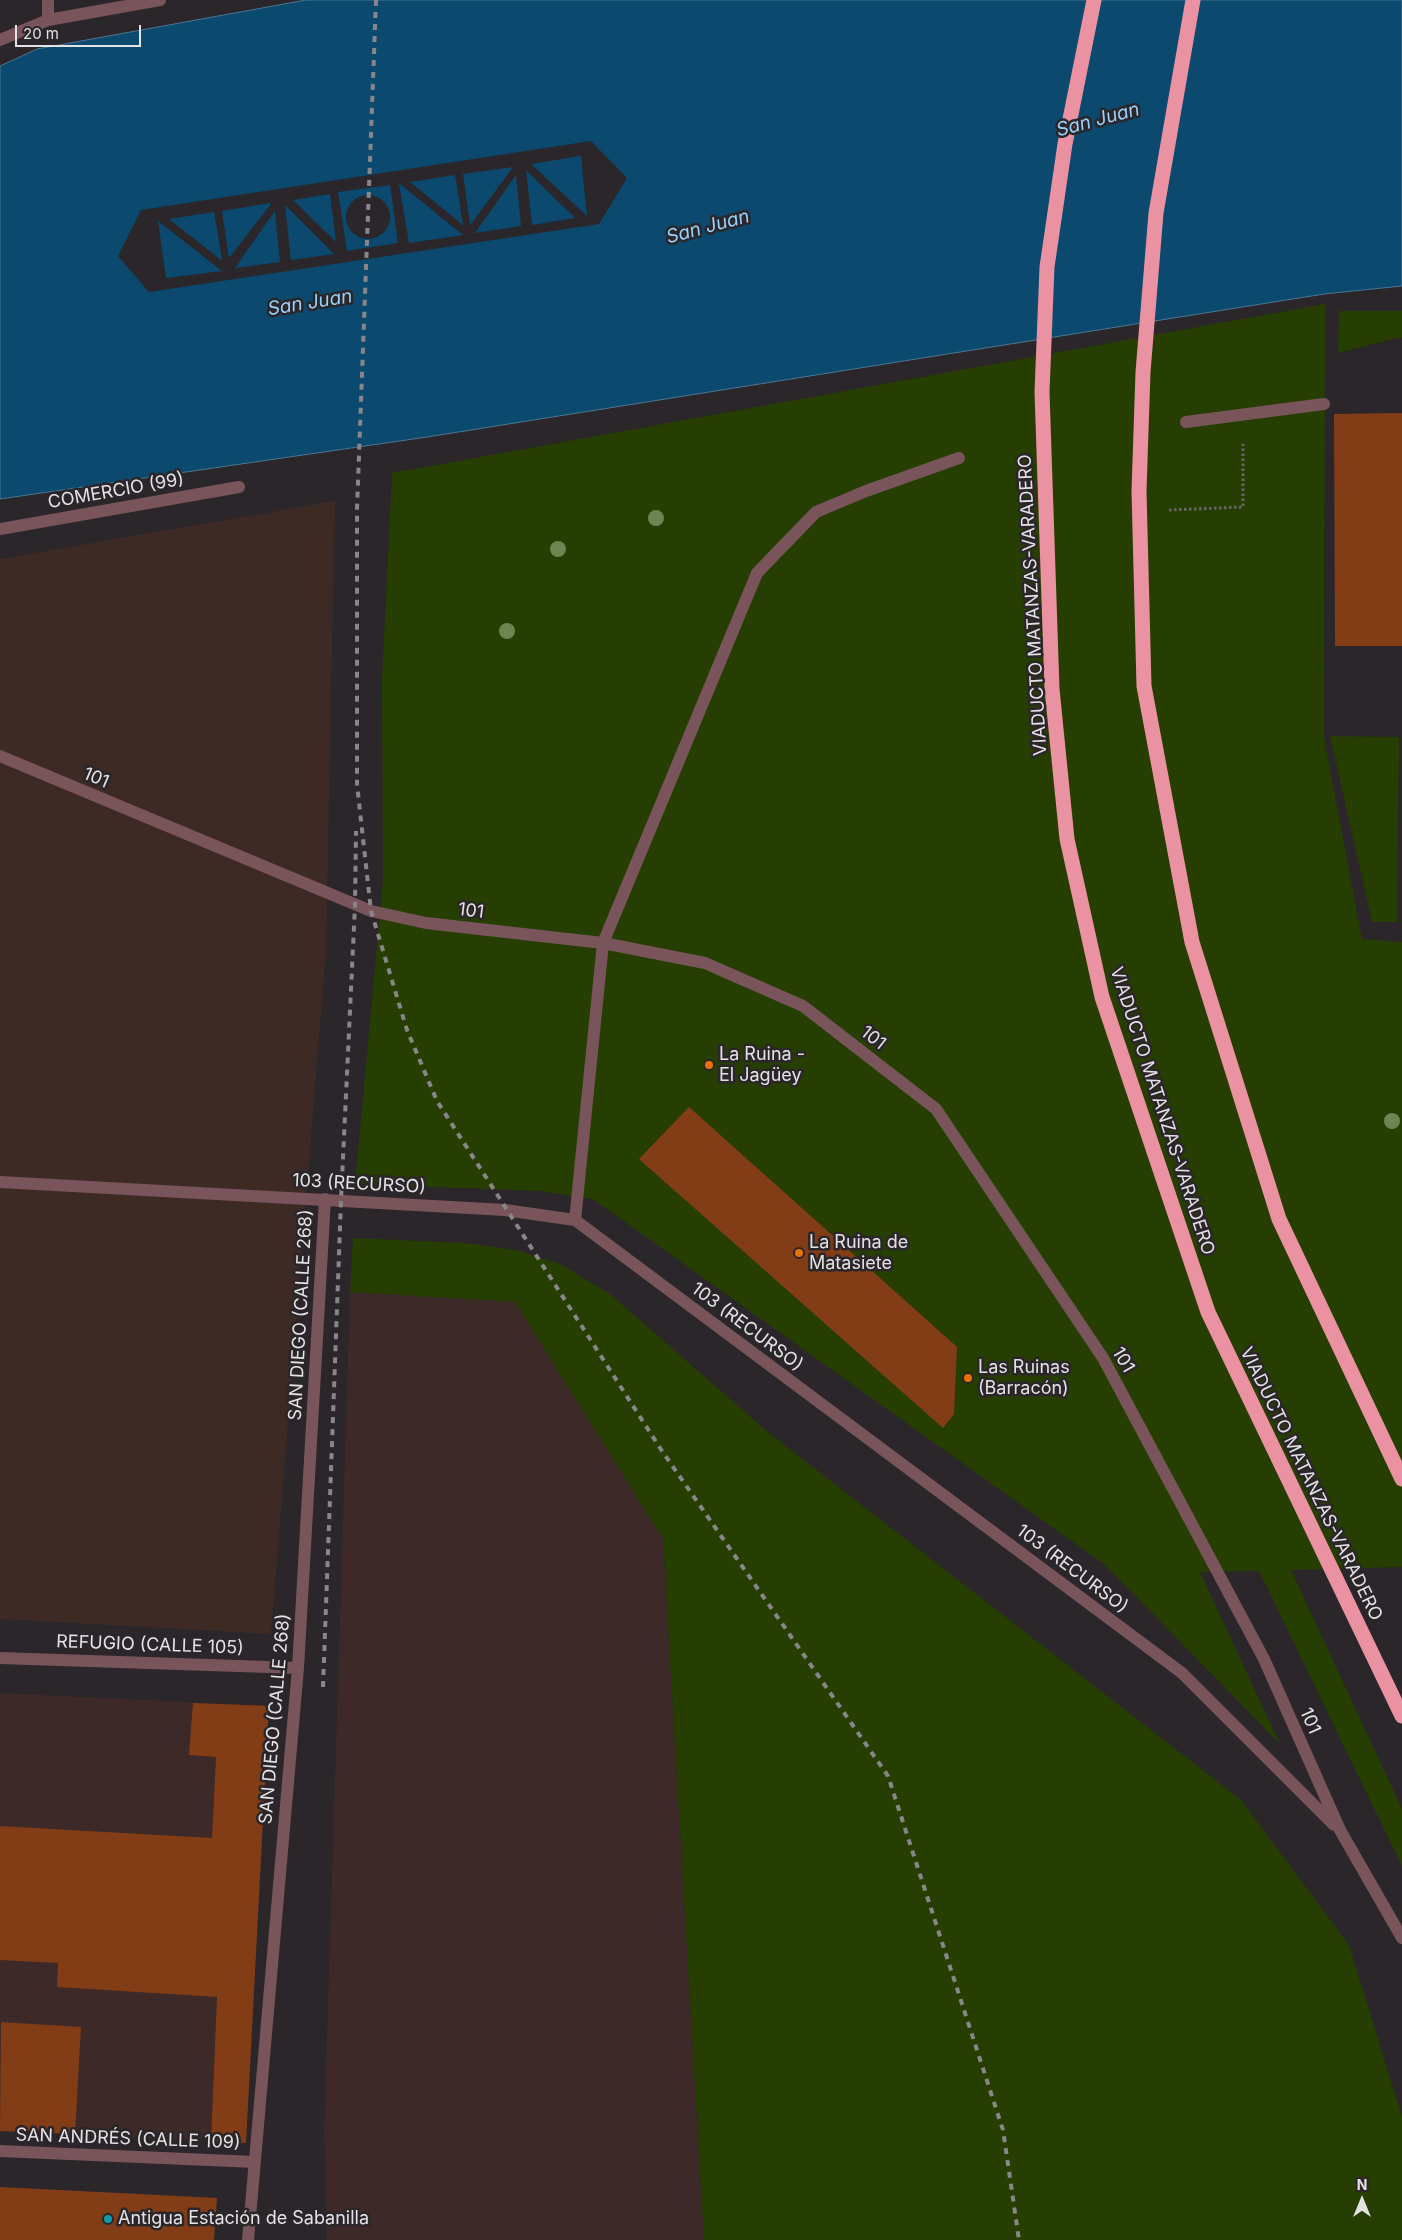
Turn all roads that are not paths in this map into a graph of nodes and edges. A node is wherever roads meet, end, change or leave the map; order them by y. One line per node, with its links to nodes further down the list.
1 (48, 0): 5 (street)
2 (160, 0): 5 (street)
3 (1094, 0): 20 (highway, VIADUCTO MATANZAS-VARADERO)
4 (1192, 0): 17 (highway)
5 (48, 20): 6 (street)
6 (0, 40)
7 (1324, 404): 8 (street)
8 (1186, 422)
9 (959, 458): 13 (street)
10 (239, 486): 11 (street, COMERCIO (99))
11 (0, 530)
12 (0, 756): 13 (street, 101)
13 (602, 943): 16 (street); 21 (street, 101)
14 (0, 1182): 15 (street, 103 (RECURSO))
15 (325, 1199): 16 (street, 103 (RECURSO)); 19 (street, SAN DIEGO (CALLE 268))
16 (575, 1220): 21 (street, 103 (RECURSO))
17 (1402, 1479)
18 (0, 1658): 19 (street, REFUGIO (CALLE 105))
19 (298, 1668): 24 (street, SAN DIEGO (CALLE 268))
20 (1402, 1716)
21 (1340, 1830): 22 (street)
22 (1402, 1938)
23 (0, 2151): 24 (street, SAN ANDRÉS (CALLE 109))
24 (255, 2162): 25 (street, SAN DIEGO (CALLE 268))
25 (248, 2240)

